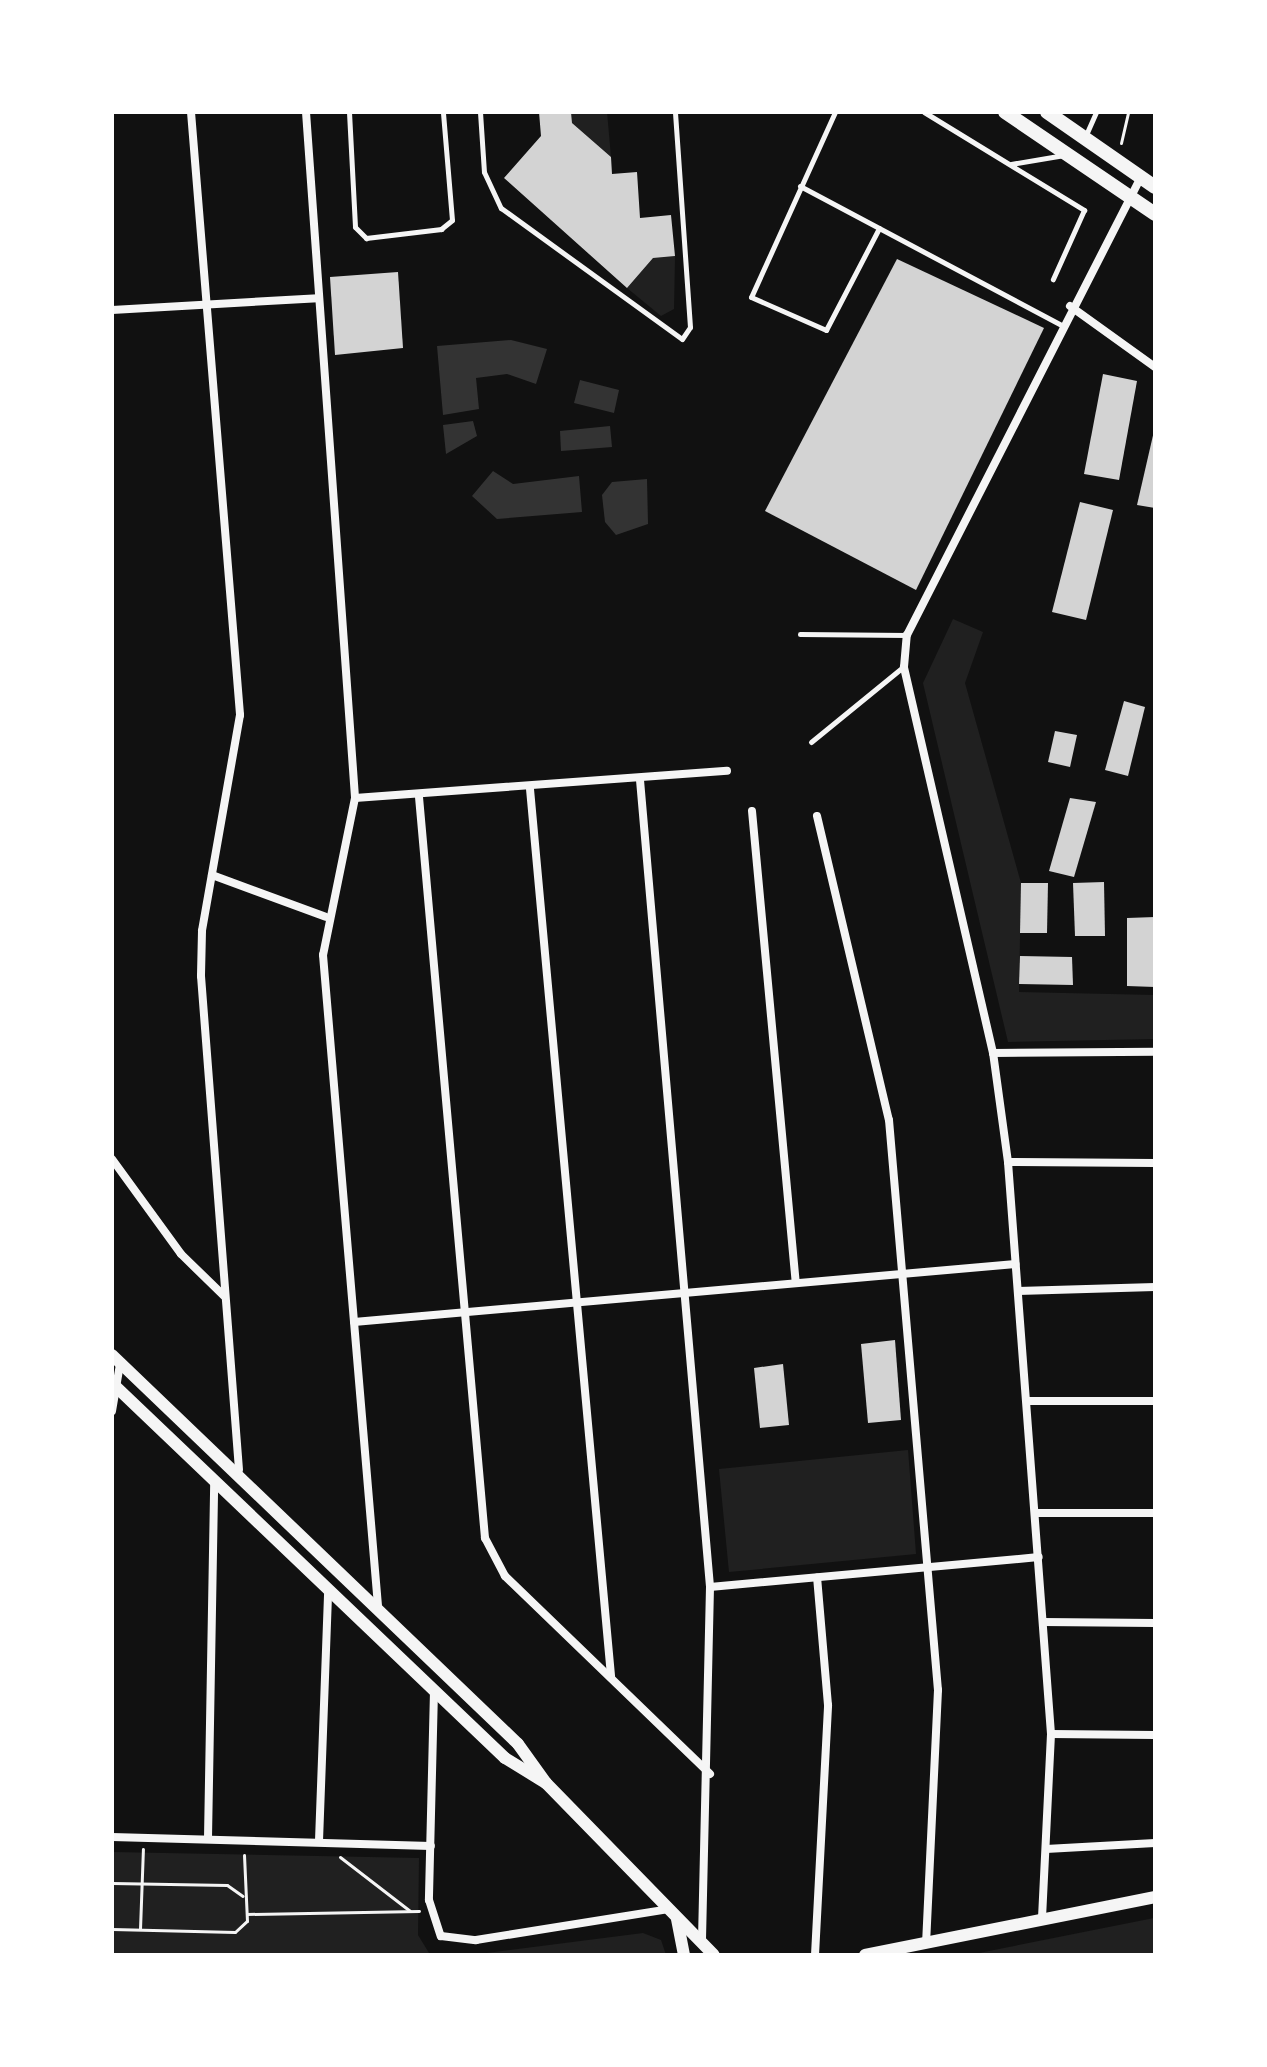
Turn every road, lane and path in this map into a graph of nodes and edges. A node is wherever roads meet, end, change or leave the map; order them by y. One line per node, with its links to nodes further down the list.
1 (191, 112): 25 (street)
2 (306, 112): 24 (street)
3 (349, 112): 4 (lane)
4 (443, 112)
5 (480, 112): 6 (lane)
6 (675, 112)
7 (835, 112): 18 (lane)
8 (924, 112): 16 (lane)
9 (1005, 112): 14 (main road)
10 (1047, 112): 13 (main road)
11 (1096, 112): 13 (lane)
12 (1128, 112): 15 (path)
13 (1084, 138): 15 (main road)
14 (1071, 154): 16 (lane); 20 (main road)
15 (1118, 161): 17 (main road)
16 (1010, 165): 23 (lane)
17 (1141, 177): 19 (main road); 20 (street)
18 (800, 186): 22 (lane); 22 (lane)
19 (1155, 187)
20 (1129, 195): 21 (main road); 26 (street)
21 (1155, 214)
22 (879, 228): 28 (lane)
23 (1053, 279)
24 (318, 298): 25 (street); 38 (street)
25 (204, 304): 27 (street); 41 (street)
26 (1070, 306): 28 (street); 29 (street)
27 (112, 310)
28 (1061, 325): 31 (street)
29 (1155, 367)
30 (800, 634): 31 (lane)
31 (907, 635): 32 (street)
32 (904, 667): 33 (lane); 44 (street)
33 (811, 742)
34 (727, 771): 35 (street)
35 (640, 780): 36 (street); 53 (street)
36 (530, 789): 37 (street); 55 (street)
37 (419, 797): 38 (street); 56 (street)
38 (355, 798): 42 (street)
39 (752, 811): 50 (street)
40 (817, 816): 49 (street)
41 (212, 875): 42 (street); 54 (street)
42 (326, 917): 57 (street)
43 (1155, 1052): 44 (street)
44 (993, 1053): 46 (street)
45 (112, 1159): 54 (street)
46 (1008, 1162): 47 (street); 48 (street)
47 (1155, 1163)
48 (1015, 1264): 49 (street); 52 (street)
49 (904, 1273): 50 (street); 68 (street)
50 (796, 1282): 53 (street)
51 (1155, 1287): 52 (street)
52 (1018, 1291): 60 (street)
53 (683, 1295): 55 (street); 70 (street)
54 (224, 1296): 63 (street)
55 (572, 1306): 56 (street); 75 (street)
56 (461, 1316): 57 (street); 75 (street)
57 (354, 1322): 72 (street)
58 (116, 1359): 59 (street); 63 (street)
59 (114, 1385): 62 (street); 64 (street)
60 (1028, 1401): 61 (street); 65 (street)
61 (1155, 1401)
62 (112, 1411)
63 (239, 1470): 72 (street)
64 (214, 1484): 71 (street); 83 (street)
65 (1038, 1513): 66 (street); 67 (street)
66 (1155, 1513)
67 (1039, 1557): 68 (street); 73 (street)
68 (927, 1566): 69 (street); 100 (street)
69 (817, 1577): 70 (street); 104 (street)
70 (710, 1587): 79 (street)
71 (328, 1591): 76 (street); 85 (street)
72 (378, 1606): 80 (street)
73 (1043, 1622): 74 (street); 77 (street)
74 (1155, 1623)
75 (611, 1678): 79 (street)
76 (434, 1690): 80 (street); 87 (street)
77 (1051, 1734): 78 (street); 88 (street)
78 (1155, 1735)
79 (710, 1774): 101 (street)
80 (546, 1783): 95 (street)
81 (112, 1837): 82 (street)
82 (143, 1837): 83 (street); 90 (path)
83 (208, 1838): 84 (street)
84 (241, 1839): 85 (street); 91 (path)
85 (319, 1841): 87 (street); 93 (path)
86 (1155, 1843): 88 (street)
87 (431, 1846): 94 (street)
88 (1046, 1849): 97 (street)
89 (112, 1883): 90 (path)
90 (142, 1884): 91 (path); 99 (path)
91 (243, 1896): 96 (path)
92 (1155, 1897): 97 (street)
93 (410, 1911): 94 (path); 96 (path)
94 (430, 1911): 95 (street)
95 (672, 1912): 101 (street); 102 (street)
96 (247, 1914): 99 (path)
97 (1042, 1918): 100 (street)
98 (112, 1929): 99 (path)
99 (140, 1929)
100 (926, 1942): 105 (street)
101 (708, 1950): 103 (street)
102 (684, 1955)
103 (729, 1955)
104 (815, 1955)
105 (865, 1955)

